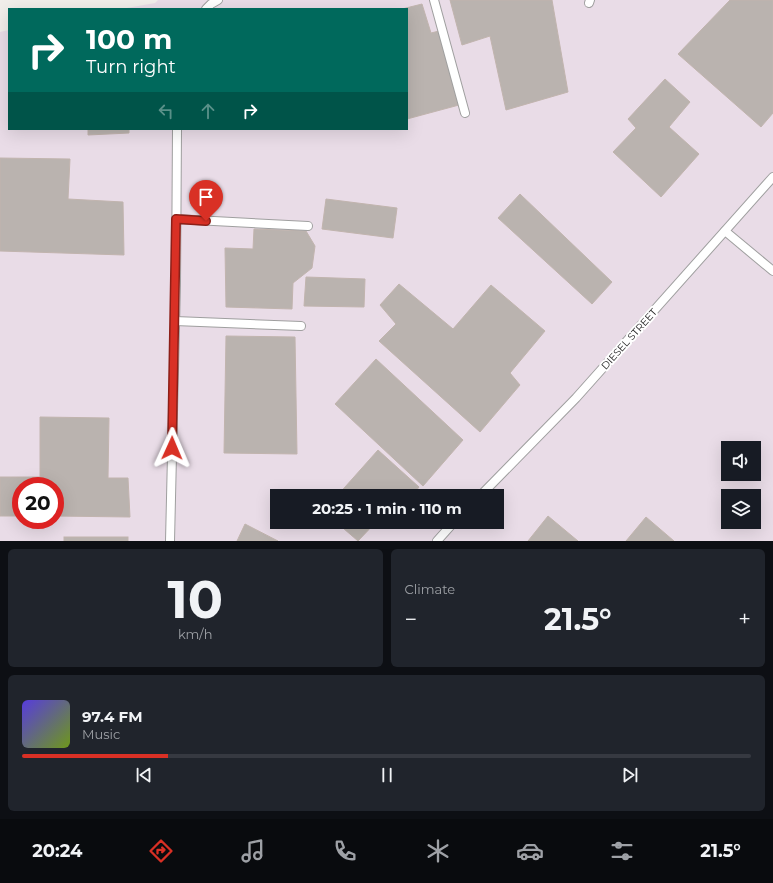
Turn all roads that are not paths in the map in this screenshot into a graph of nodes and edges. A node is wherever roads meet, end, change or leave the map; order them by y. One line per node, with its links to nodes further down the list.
1 (218, 0): 3 (lane)
2 (434, 0): 4 (lane)
3 (207, 8)
4 (465, 112)
5 (177, 130): 7 (lane)
6 (773, 177): 9 (lane, DIESEL STREET)
7 (176, 219): 8 (lane); 11 (lane)
8 (308, 226)
9 (725, 231): 10 (lane); 13 (lane, DIESEL STREET)
10 (773, 272)
11 (175, 321): 12 (lane); 15 (lane)
12 (301, 326)
13 (487, 489)
14 (448, 529): 16 (lane)
15 (170, 541)
16 (437, 541)

